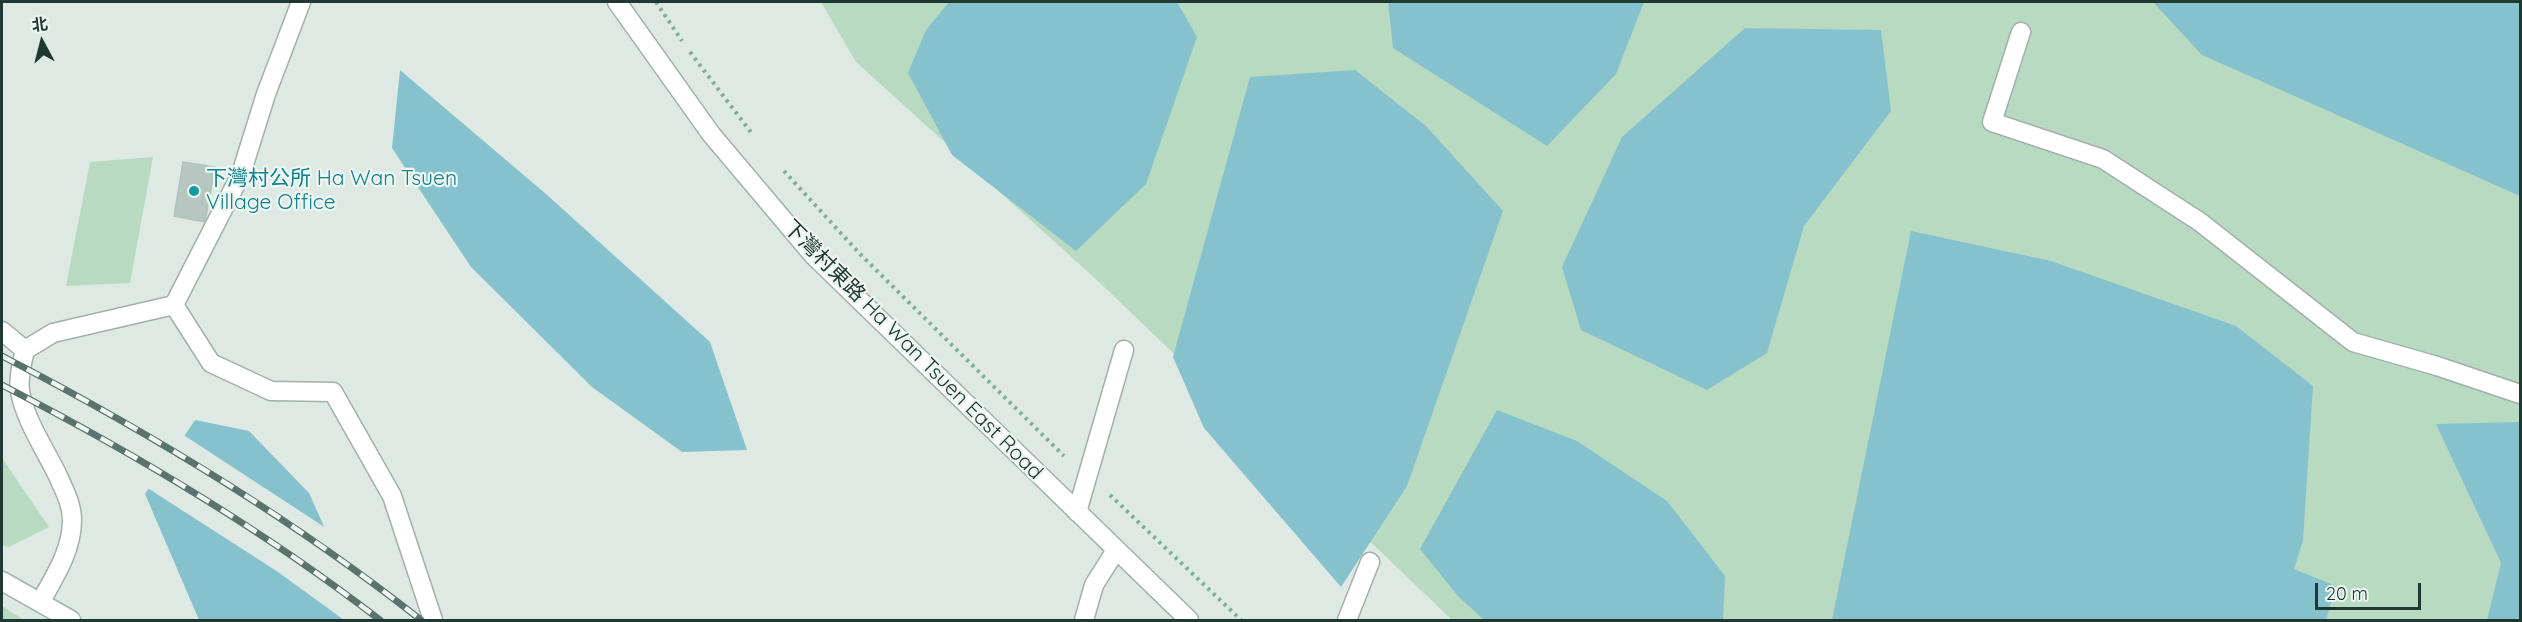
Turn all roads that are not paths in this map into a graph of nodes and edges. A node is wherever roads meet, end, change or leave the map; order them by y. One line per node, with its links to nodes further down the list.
1 (301, 2): 4 (street)
2 (616, 2): 9 (street, 下灣村東路 Ha Wan Tsuen East Road)
3 (2021, 32): 8 (street)
4 (174, 305): 6 (street); 15 (street)
5 (2, 331): 6 (street)
6 (25, 350): 13 (street)
7 (1124, 350): 9 (street)
8 (2520, 394)
9 (1077, 512): 10 (street, 下灣村東路 Ha Wan Tsuen East Road)
10 (1116, 550): 16 (street); 17 (street, 下灣村東路 Ha Wan Tsuen East Road)
11 (1370, 562): 18 (street)
12 (2, 581): 13 (street)
13 (41, 601): 14 (street)
14 (71, 621)
15 (433, 621)
16 (1084, 621)
17 (1189, 621)
18 (1347, 621)

